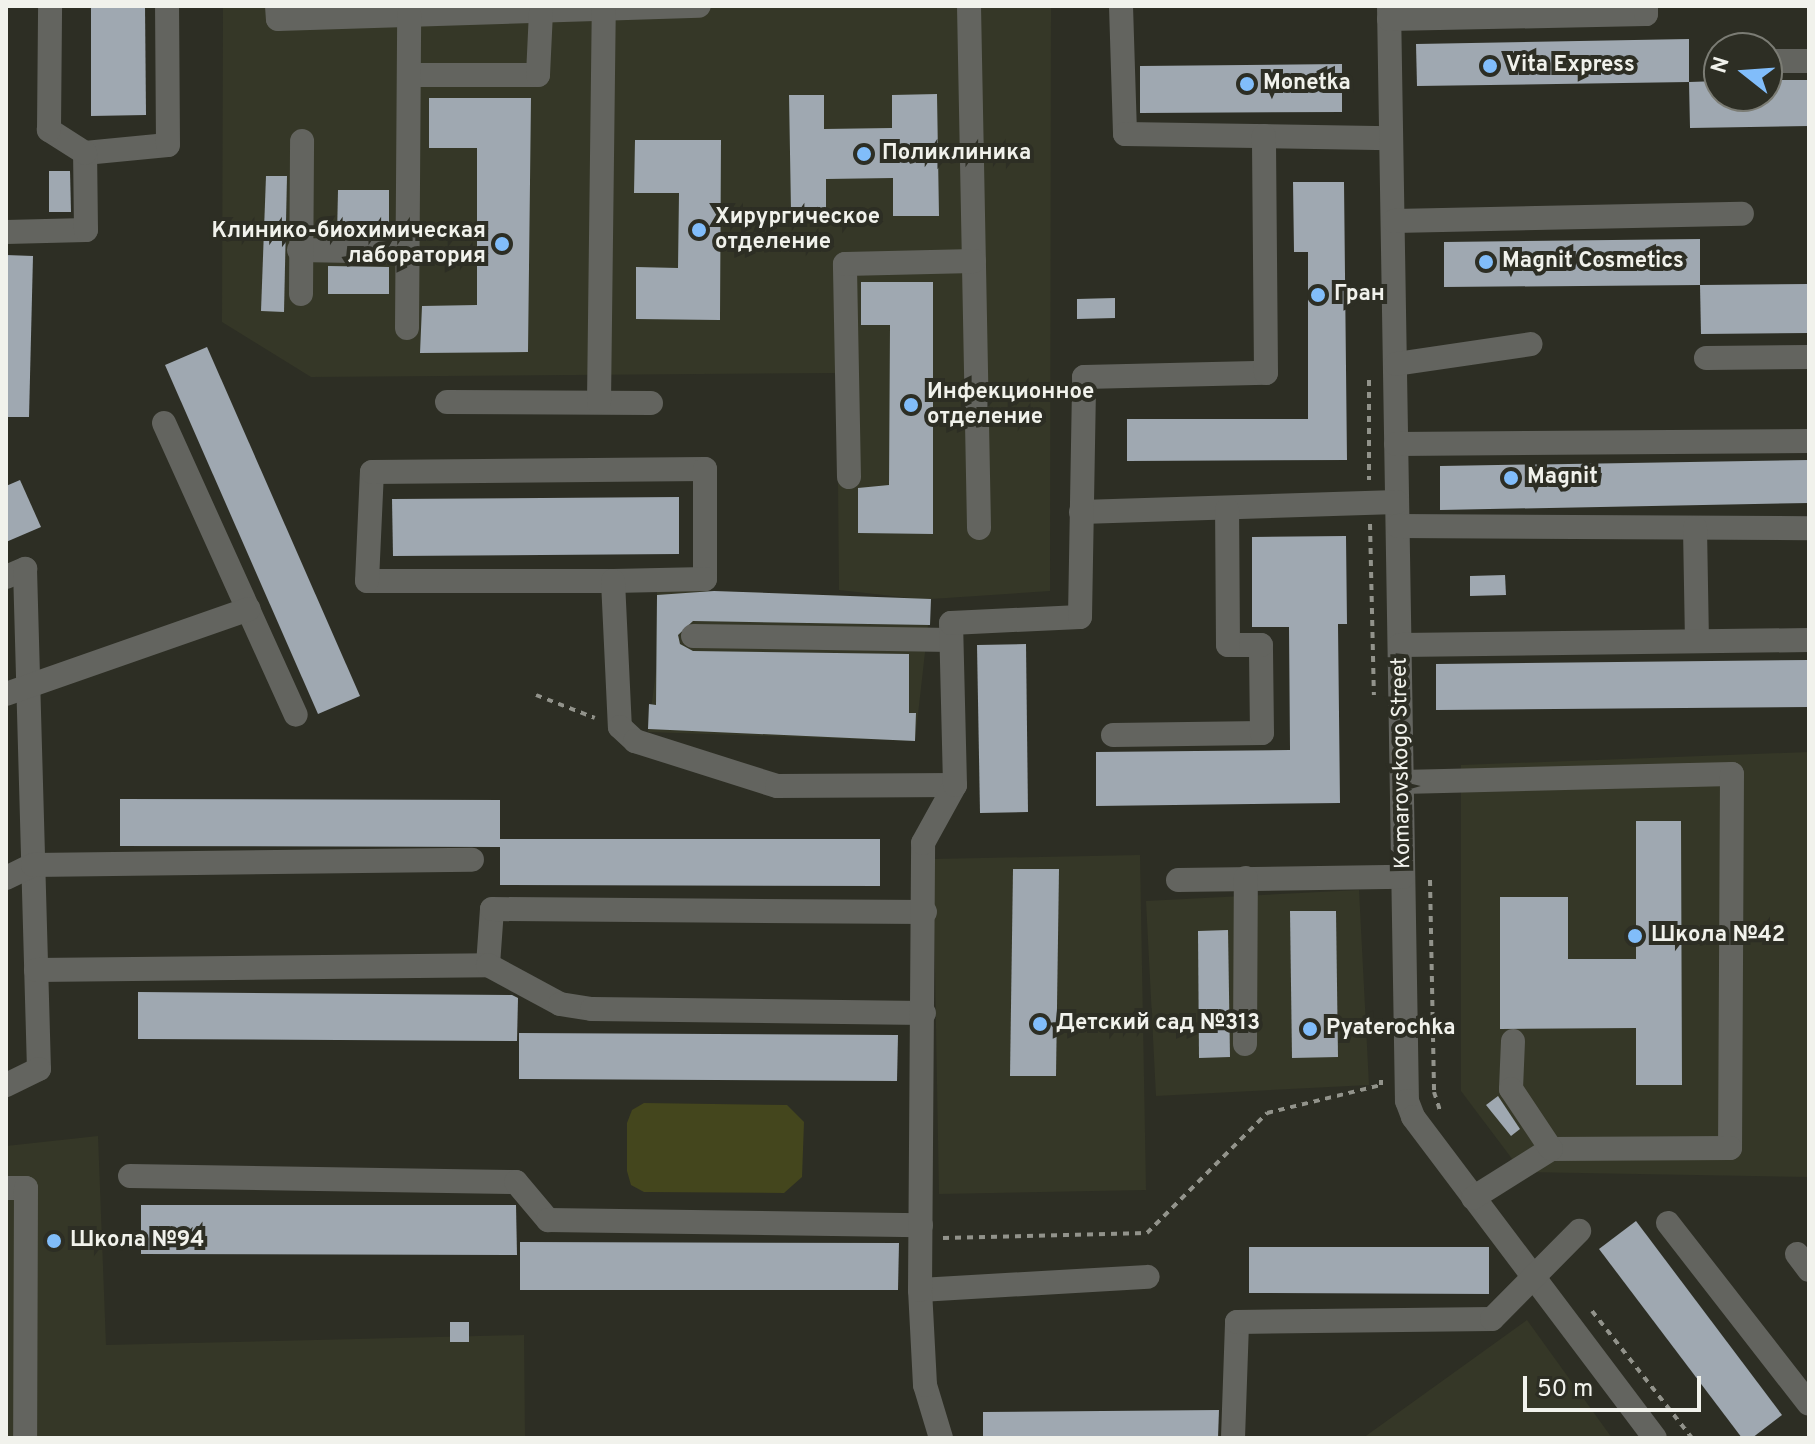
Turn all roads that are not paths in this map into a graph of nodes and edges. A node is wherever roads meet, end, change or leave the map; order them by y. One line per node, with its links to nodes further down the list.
1 (50, 6): 19 (street)
2 (167, 6): 19 (street)
3 (277, 6): 12 (street)
4 (699, 6): 9 (street)
5 (969, 6): 25 (street)
6 (1121, 6): 16 (street)
7 (1646, 6): 11 (street)
8 (570, 8): 9 (street); 10 (street)
9 (604, 9): 33 (street)
10 (541, 11): 12 (street); 15 (street)
11 (1389, 12): 17 (street, Komarovskogo Street)
12 (409, 15): 15 (street)
13 (1783, 61): 14 (street)
14 (1809, 61)
15 (410, 75): 24 (street)
16 (1264, 136): 17 (street); 40 (street)
17 (1391, 138): 21 (street, Komarovskogo Street)
18 (302, 141): 23 (street)
19 (85, 153): 22 (street)
20 (1742, 214): 21 (street)
21 (1394, 221): 31 (street, Komarovskogo Street)
22 (6, 232)
23 (299, 250): 24 (street); 26 (street)
24 (408, 252): 27 (street)
25 (974, 261): 38 (street); 42 (street)
26 (301, 294)
27 (407, 328)
28 (1531, 344): 31 (street)
29 (1809, 357): 30 (street)
30 (1706, 358)
31 (1396, 364): 37 (street, Komarovskogo Street)
32 (447, 402): 33 (street)
33 (599, 402): 34 (street)
34 (651, 403)
35 (164, 423): 47 (street)
36 (1809, 441): 37 (street)
37 (1396, 444): 41 (street, Komarovskogo Street)
38 (849, 477)
39 (1227, 510): 40 (street); 41 (street); 56 (street)
40 (1081, 512): 49 (street)
41 (1398, 514): 43 (street); 52 (street, Komarovskogo Street)
42 (979, 528)
43 (1695, 528): 44 (street); 51 (street)
44 (1809, 528)
45 (6, 577): 53 (street)
46 (613, 581): 46 (street); 58 (street)
47 (249, 609): 54 (street); 55 (street)
48 (693, 636): 49 (street)
49 (951, 640): 58 (street)
50 (1809, 640): 51 (street)
51 (1697, 641): 52 (street)
52 (1400, 645): 57 (street, Komarovskogo Street)
53 (16, 650): 54 (street)
54 (17, 689): 60 (street)
55 (296, 715)
56 (1113, 735)
57 (1402, 782): 61 (street, Komarovskogo Street); 72 (street)
58 (955, 785): 65 (street)
59 (472, 860): 60 (street)
60 (33, 865): 62 (street); 67 (street)
61 (1403, 877): 63 (street); 75 (street, Komarovskogo Street)
62 (6, 878)
63 (1246, 878): 64 (street); 70 (street)
64 (1178, 880)
65 (925, 912): 66 (street); 68 (street)
66 (488, 965): 67 (street); 68 (street)
67 (36, 970): 71 (street)
68 (924, 1013): 78 (street)
69 (1513, 1041): 72 (street)
70 (1245, 1044)
71 (6, 1085)
72 (1551, 1149): 75 (street)
73 (130, 1176): 78 (street)
74 (6, 1188): 83 (street)
75 (1473, 1198): 80 (street, Komarovskogo Street)
76 (1668, 1223): 82 (street)
77 (1579, 1231): 80 (street)
78 (922, 1232): 81 (street)
79 (1148, 1277): 81 (street)
80 (1532, 1277): 85 (street); 86 (street, Komarovskogo Street)
81 (920, 1290): 84 (street)
82 (1809, 1404)
83 (25, 1438)
84 (941, 1438)
85 (1233, 1438)
86 (1655, 1438)

